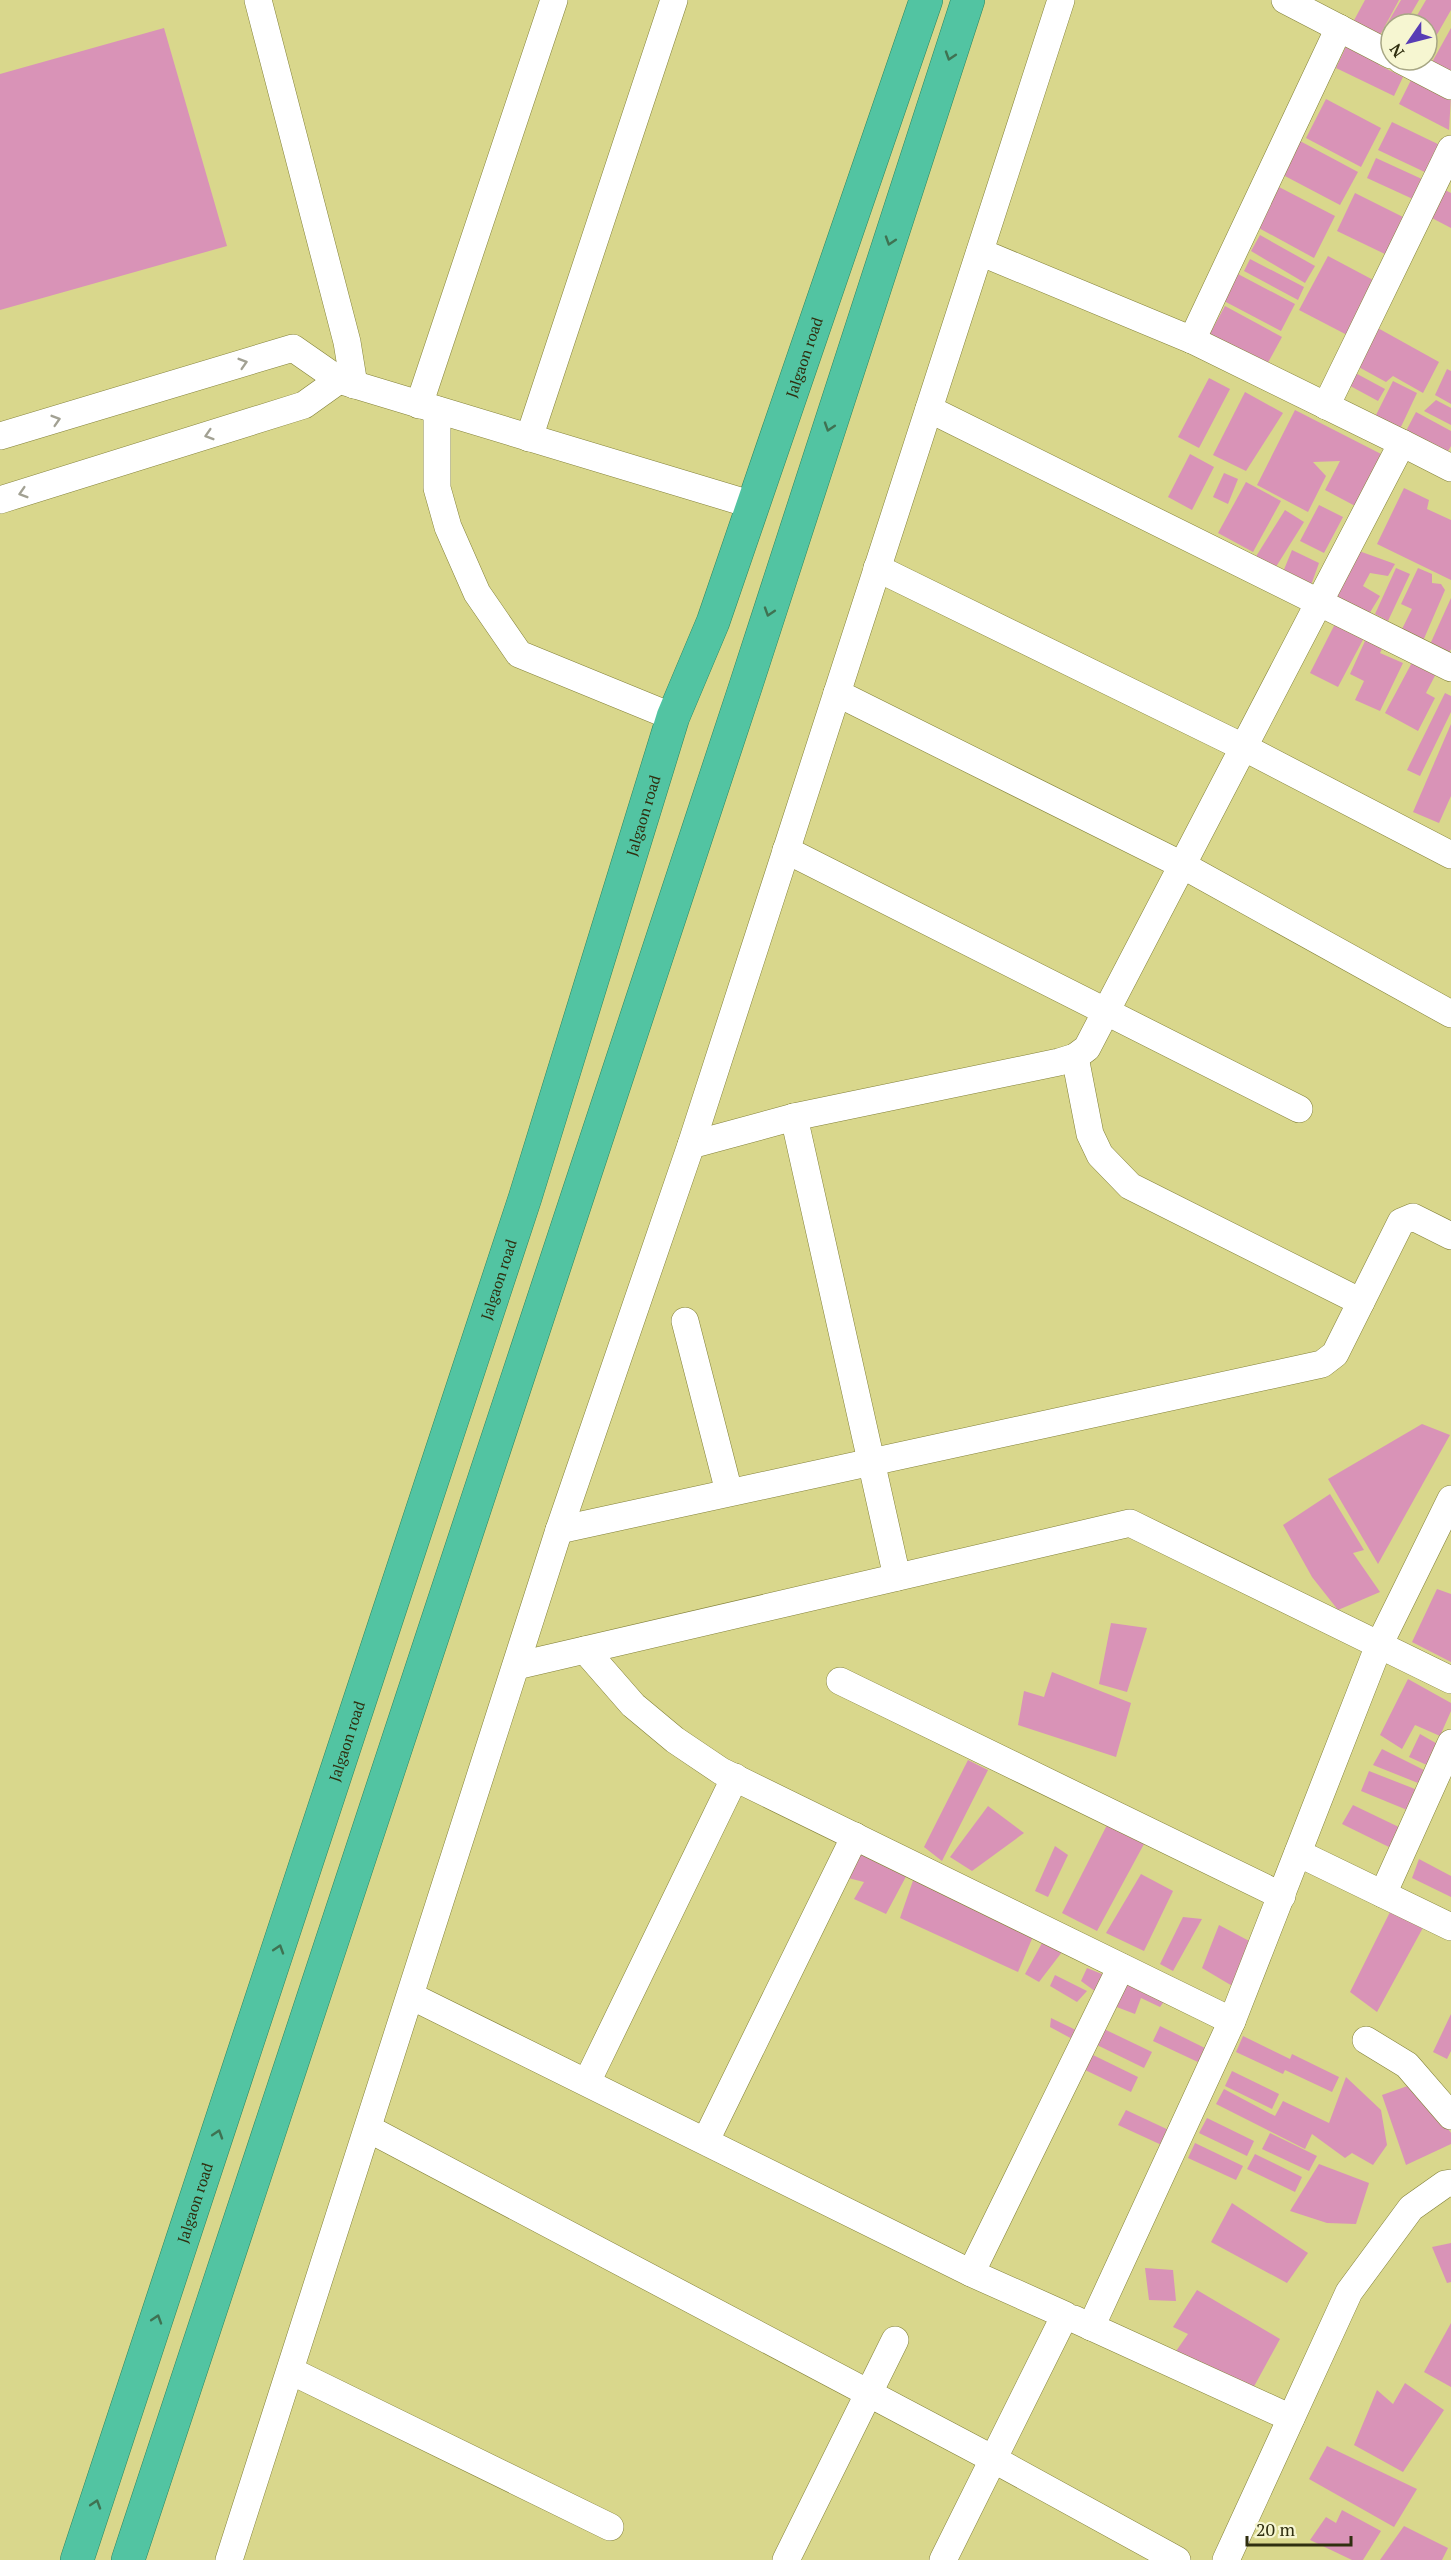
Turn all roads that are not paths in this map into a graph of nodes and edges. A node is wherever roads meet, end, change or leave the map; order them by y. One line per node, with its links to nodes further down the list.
1 (258, 0): 15 (street)
2 (554, 0): 17 (street)
3 (674, 0): 20 (street)
4 (926, 0): 24 (highway, Jalgaon road)
5 (968, 0): 80 (highway, one-way to 80)
6 (1061, 0): 13 (street)
7 (1284, 0): 8 (street)
8 (1339, 28): 9 (street); 14 (street)
9 (1379, 49)
10 (1424, 72): 11 (street)
11 (1451, 86)
12 (1451, 149): 16 (street)
13 (980, 252): 14 (street); 18 (street)
14 (1192, 340): 16 (street)
15 (346, 383): 17 (street); 19 (street, one-way to 15); 23 (street, one-way to 23)
16 (1326, 406): 21 (street)
17 (428, 407): 20 (street); 29 (street)
18 (929, 409): 25 (street); 26 (street)
19 (0, 436)
20 (529, 438): 24 (street)
21 (1402, 443): 22 (street); 26 (street)
22 (1451, 468)
23 (0, 500)
24 (753, 506): 29 (highway, Jalgaon road)
25 (878, 568): 28 (street); 30 (street)
26 (1320, 603): 27 (street); 30 (street)
27 (1451, 668)
28 (837, 693): 31 (street); 33 (street)
29 (673, 717): 79 (highway, Jalgaon road, one-way to 29)
30 (1245, 748): 32 (street); 33 (street)
31 (786, 850): 34 (street); 39 (street)
32 (1451, 855)
33 (1184, 866): 34 (street); 35 (street)
34 (1104, 1012): 36 (street); 37 (street)
35 (1451, 1014)
36 (1075, 1057): 38 (street); 41 (street)
37 (1299, 1109)
38 (794, 1117): 39 (street); 43 (street)
39 (691, 1145): 46 (street)
40 (1451, 1236): 41 (street)
41 (1361, 1302): 43 (street)
42 (686, 1321): 44 (street)
43 (871, 1460): 44 (street); 47 (street)
44 (729, 1492): 46 (street)
45 (1451, 1499): 48 (street)
46 (559, 1530): 50 (street)
47 (897, 1577): 48 (street); 49 (street)
48 (1379, 1645): 51 (street); 56 (street)
49 (585, 1650): 50 (street); 54 (street)
50 (516, 1666): 61 (street)
51 (1451, 1680)
52 (840, 1681): 58 (street)
53 (1451, 1743): 57 (street)
54 (735, 1777): 55 (street); 64 (street)
55 (855, 1836): 60 (street); 67 (street)
56 (1299, 1852): 57 (street); 58 (street)
57 (1383, 1894): 59 (street)
58 (1282, 1896): 62 (street)
59 (1451, 1927)
60 (1121, 1967): 62 (street); 69 (street)
61 (411, 1996): 64 (street); 66 (street)
62 (1232, 2021): 71 (street)
63 (1366, 2040): 65 (street)
64 (587, 2082): 67 (street)
65 (1451, 2116)
66 (369, 2129): 73 (street); 74 (street)
67 (706, 2140): 69 (street)
68 (1451, 2183): 75 (street)
69 (971, 2273): 70 (street)
70 (1065, 2315): 71 (street); 76 (street)
71 (1091, 2327): 75 (street)
72 (895, 2340): 74 (street)
73 (291, 2371): 77 (street); 81 (street)
74 (870, 2394): 76 (street); 82 (street)
75 (1291, 2418): 85 (street)
76 (993, 2459): 78 (street); 83 (street)
77 (610, 2527)
78 (1150, 2553): 84 (street)
79 (77, 2560)
80 (128, 2560)
81 (230, 2560)
82 (786, 2560)
83 (943, 2560)
84 (1177, 2560)
85 (1226, 2560)

